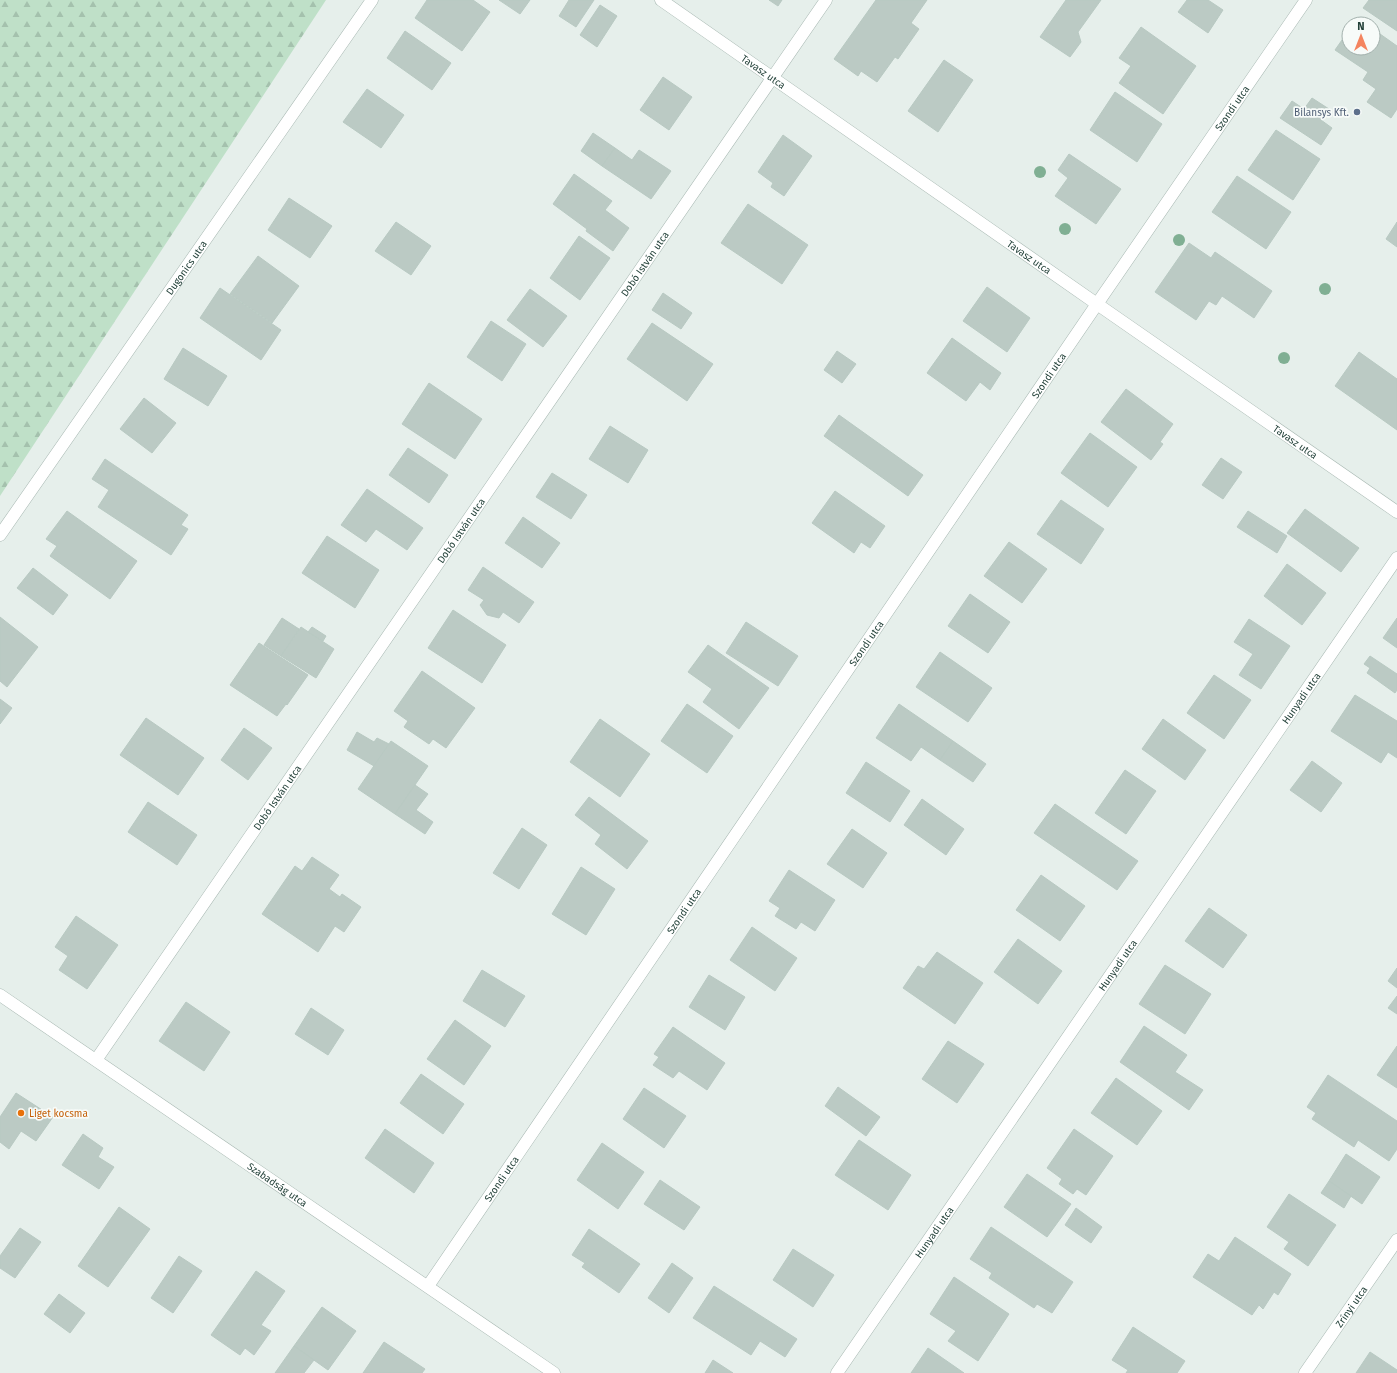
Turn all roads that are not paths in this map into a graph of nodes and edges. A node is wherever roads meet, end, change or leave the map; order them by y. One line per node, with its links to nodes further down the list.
1 (372, 0): 8 (street, Dugonics utca)
2 (661, 0): 5 (street, Tavasz utca)
3 (826, 0): 5 (street, Dobó István utca)
4 (1306, 0): 6 (street, Szondi utca)
5 (772, 77): 6 (street, Tavasz utca); 11 (street, Dobó István utca)
6 (1097, 304): 7 (street, Tavasz utca); 13 (street, Szondi utca)
7 (1397, 512)
8 (0, 535)
9 (1397, 558): 15 (street, Hunyadi utca)
10 (0, 995): 11 (street, Szabadság utca)
11 (96, 1060): 13 (street, Szabadság utca)
12 (1397, 1240): 16 (street, Zrínyi utca)
13 (428, 1286): 14 (street, Szabadság utca)
14 (554, 1373)
15 (837, 1373)
16 (1305, 1373)

